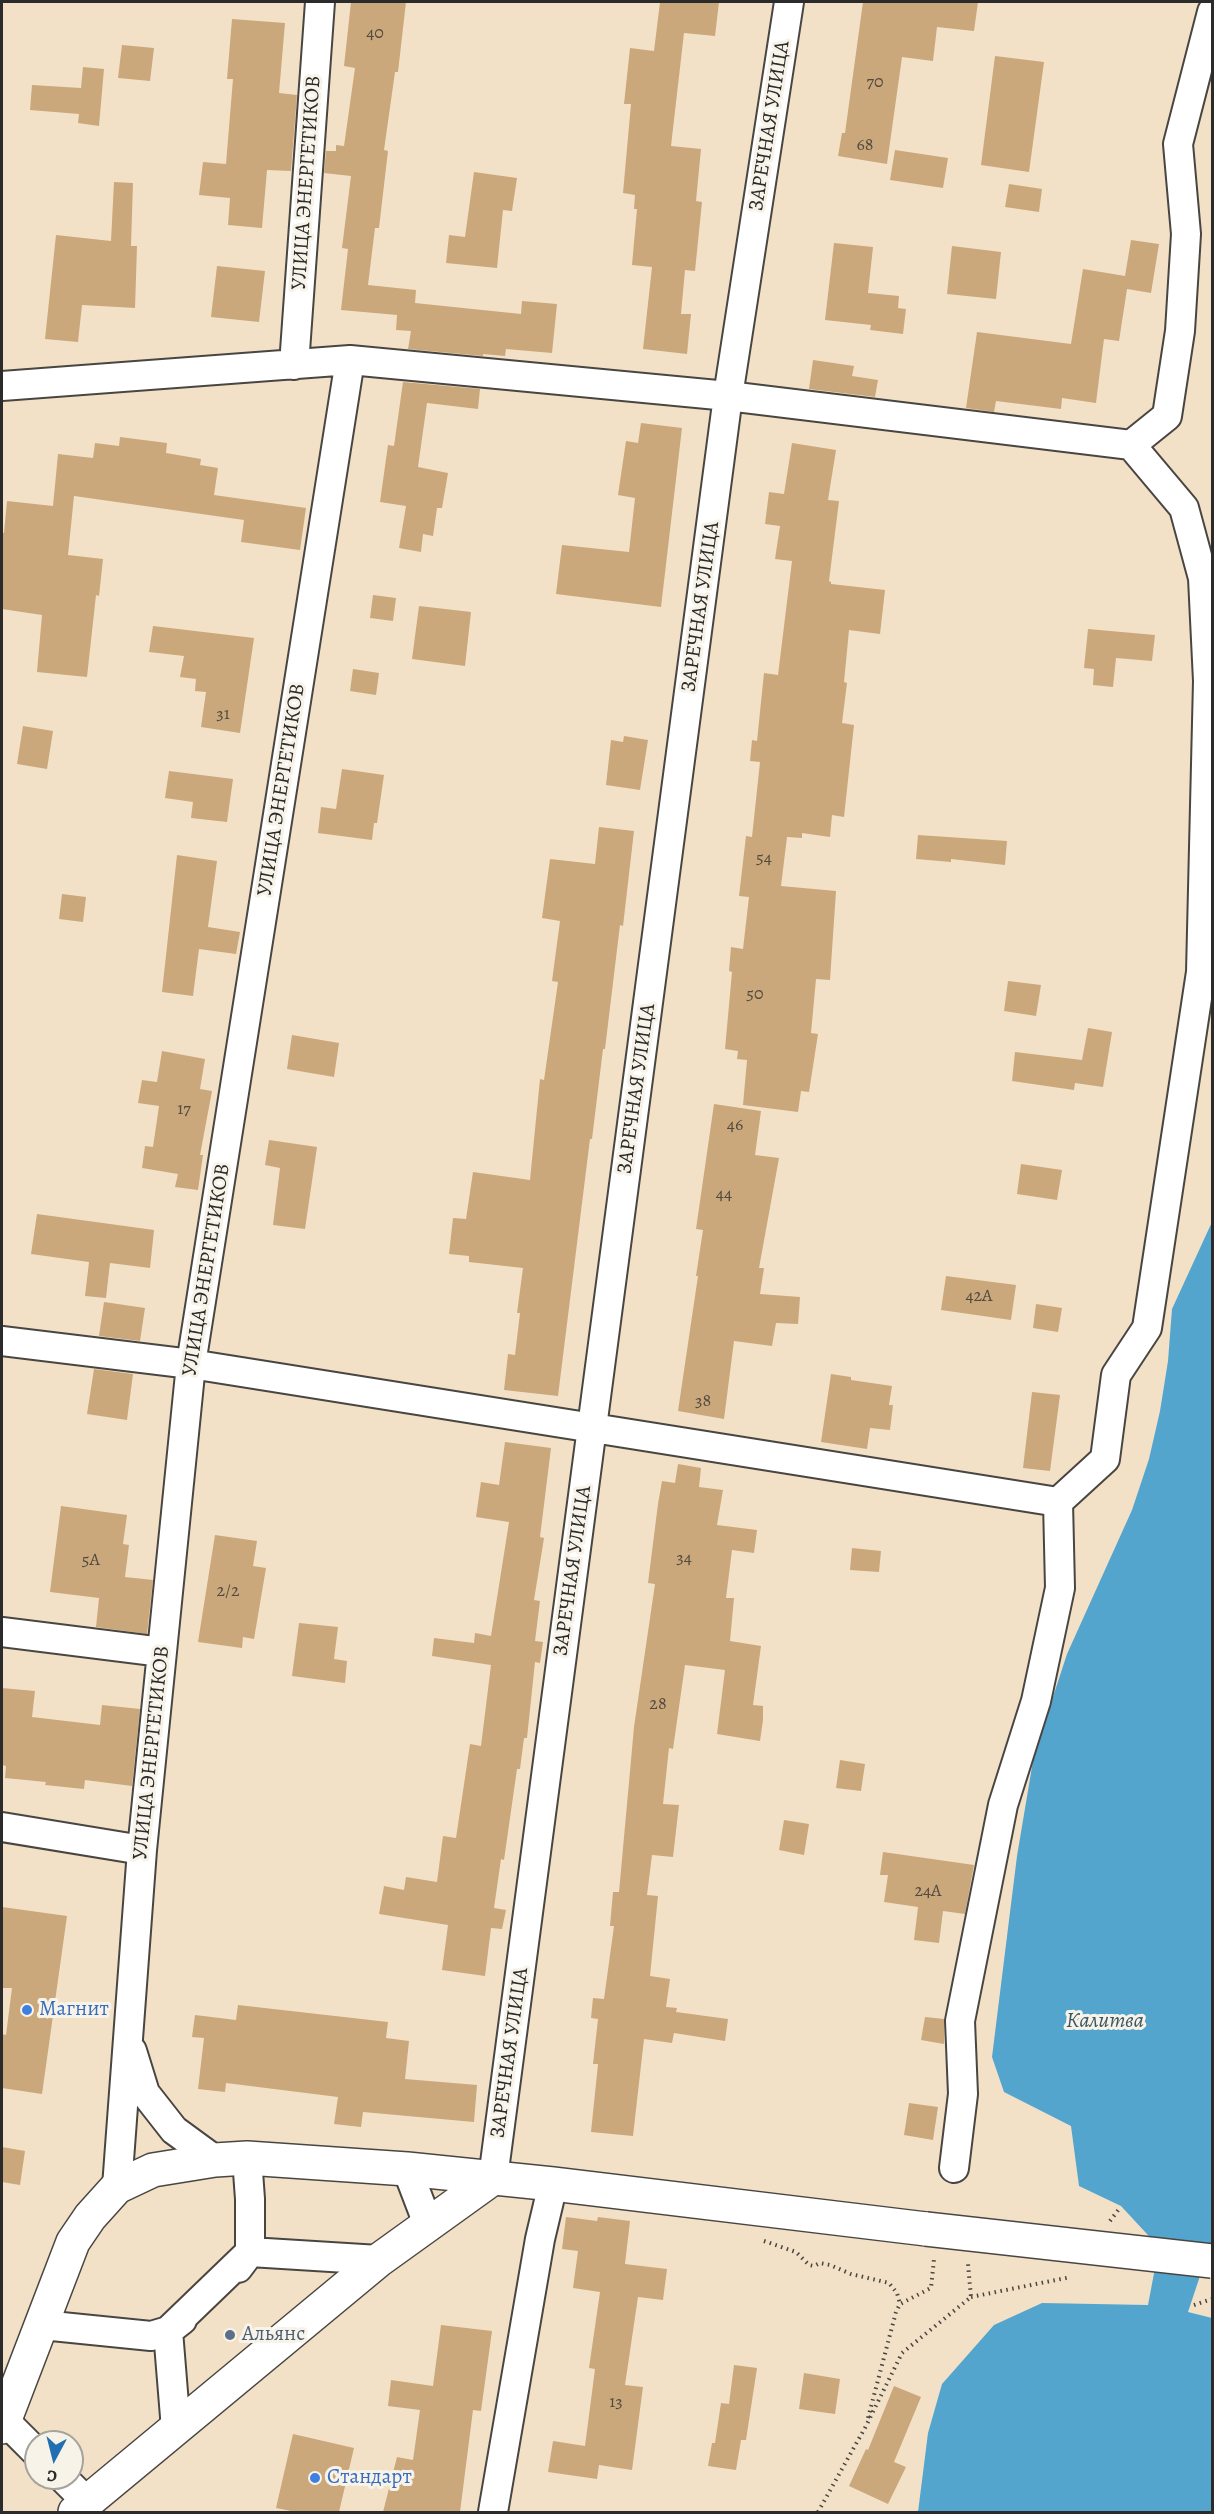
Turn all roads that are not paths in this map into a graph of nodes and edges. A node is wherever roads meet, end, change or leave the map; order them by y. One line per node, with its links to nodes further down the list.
1 (320, 2): 5 (street, УЛИЦА ЭНЕРГЕТИКОВ)
2 (789, 2): 7 (street, ЗАРЕЧНАЯ УЛИЦА)
3 (1212, 12): 8 (street)
4 (350, 360): 5 (street); 7 (street); 10 (street, УЛИЦА ЭНЕРГЕТИКОВ)
5 (294, 364): 6 (street)
6 (2, 386)
7 (728, 396): 8 (street); 11 (street, ЗАРЕЧНАЯ УЛИЦА)
8 (1131, 445): 12 (street)
9 (2, 1341): 10 (street)
10 (191, 1364): 11 (street); 14 (street, УЛИЦА ЭНЕРГЕТИКОВ)
11 (592, 1428): 12 (street); 22 (street, ЗАРЕЧНАЯ УЛИЦА)
12 (1058, 1502): 20 (street)
13 (2, 1632): 14 (street)
14 (162, 1652): 16 (street, УЛИЦА ЭНЕРГЕТИКОВ)
15 (2, 1827): 16 (street)
16 (142, 1850): 17 (street, УЛИЦА ЭНЕРГЕТИКОВ)
17 (128, 2039): 19 (street); 24 (street, УЛИЦА ЭНЕРГЕТИКОВ)
18 (247, 2158): 19 (main road); 21 (main road); 26 (street)
19 (215, 2160): 24 (main road)
20 (954, 2168)
21 (407, 2169): 22 (main road); 25 (street)
22 (493, 2178): 23 (main road); 25 (main road)
23 (553, 2184): 28 (main road, bridge); 36 (street)
24 (117, 2187): 29 (main road)
25 (428, 2224): 27 (main road)
26 (250, 2252): 27 (street); 30 (street)
27 (379, 2260): 32 (main road)
28 (1212, 2260)
29 (42, 2325): 30 (street); 31 (main road)
30 (168, 2331): 32 (street)
31 (3, 2424): 33 (street)
32 (176, 2429): 35 (main road)
33 (24, 2442)
34 (71, 2490): 35 (street)
35 (82, 2508)
36 (493, 2512)

